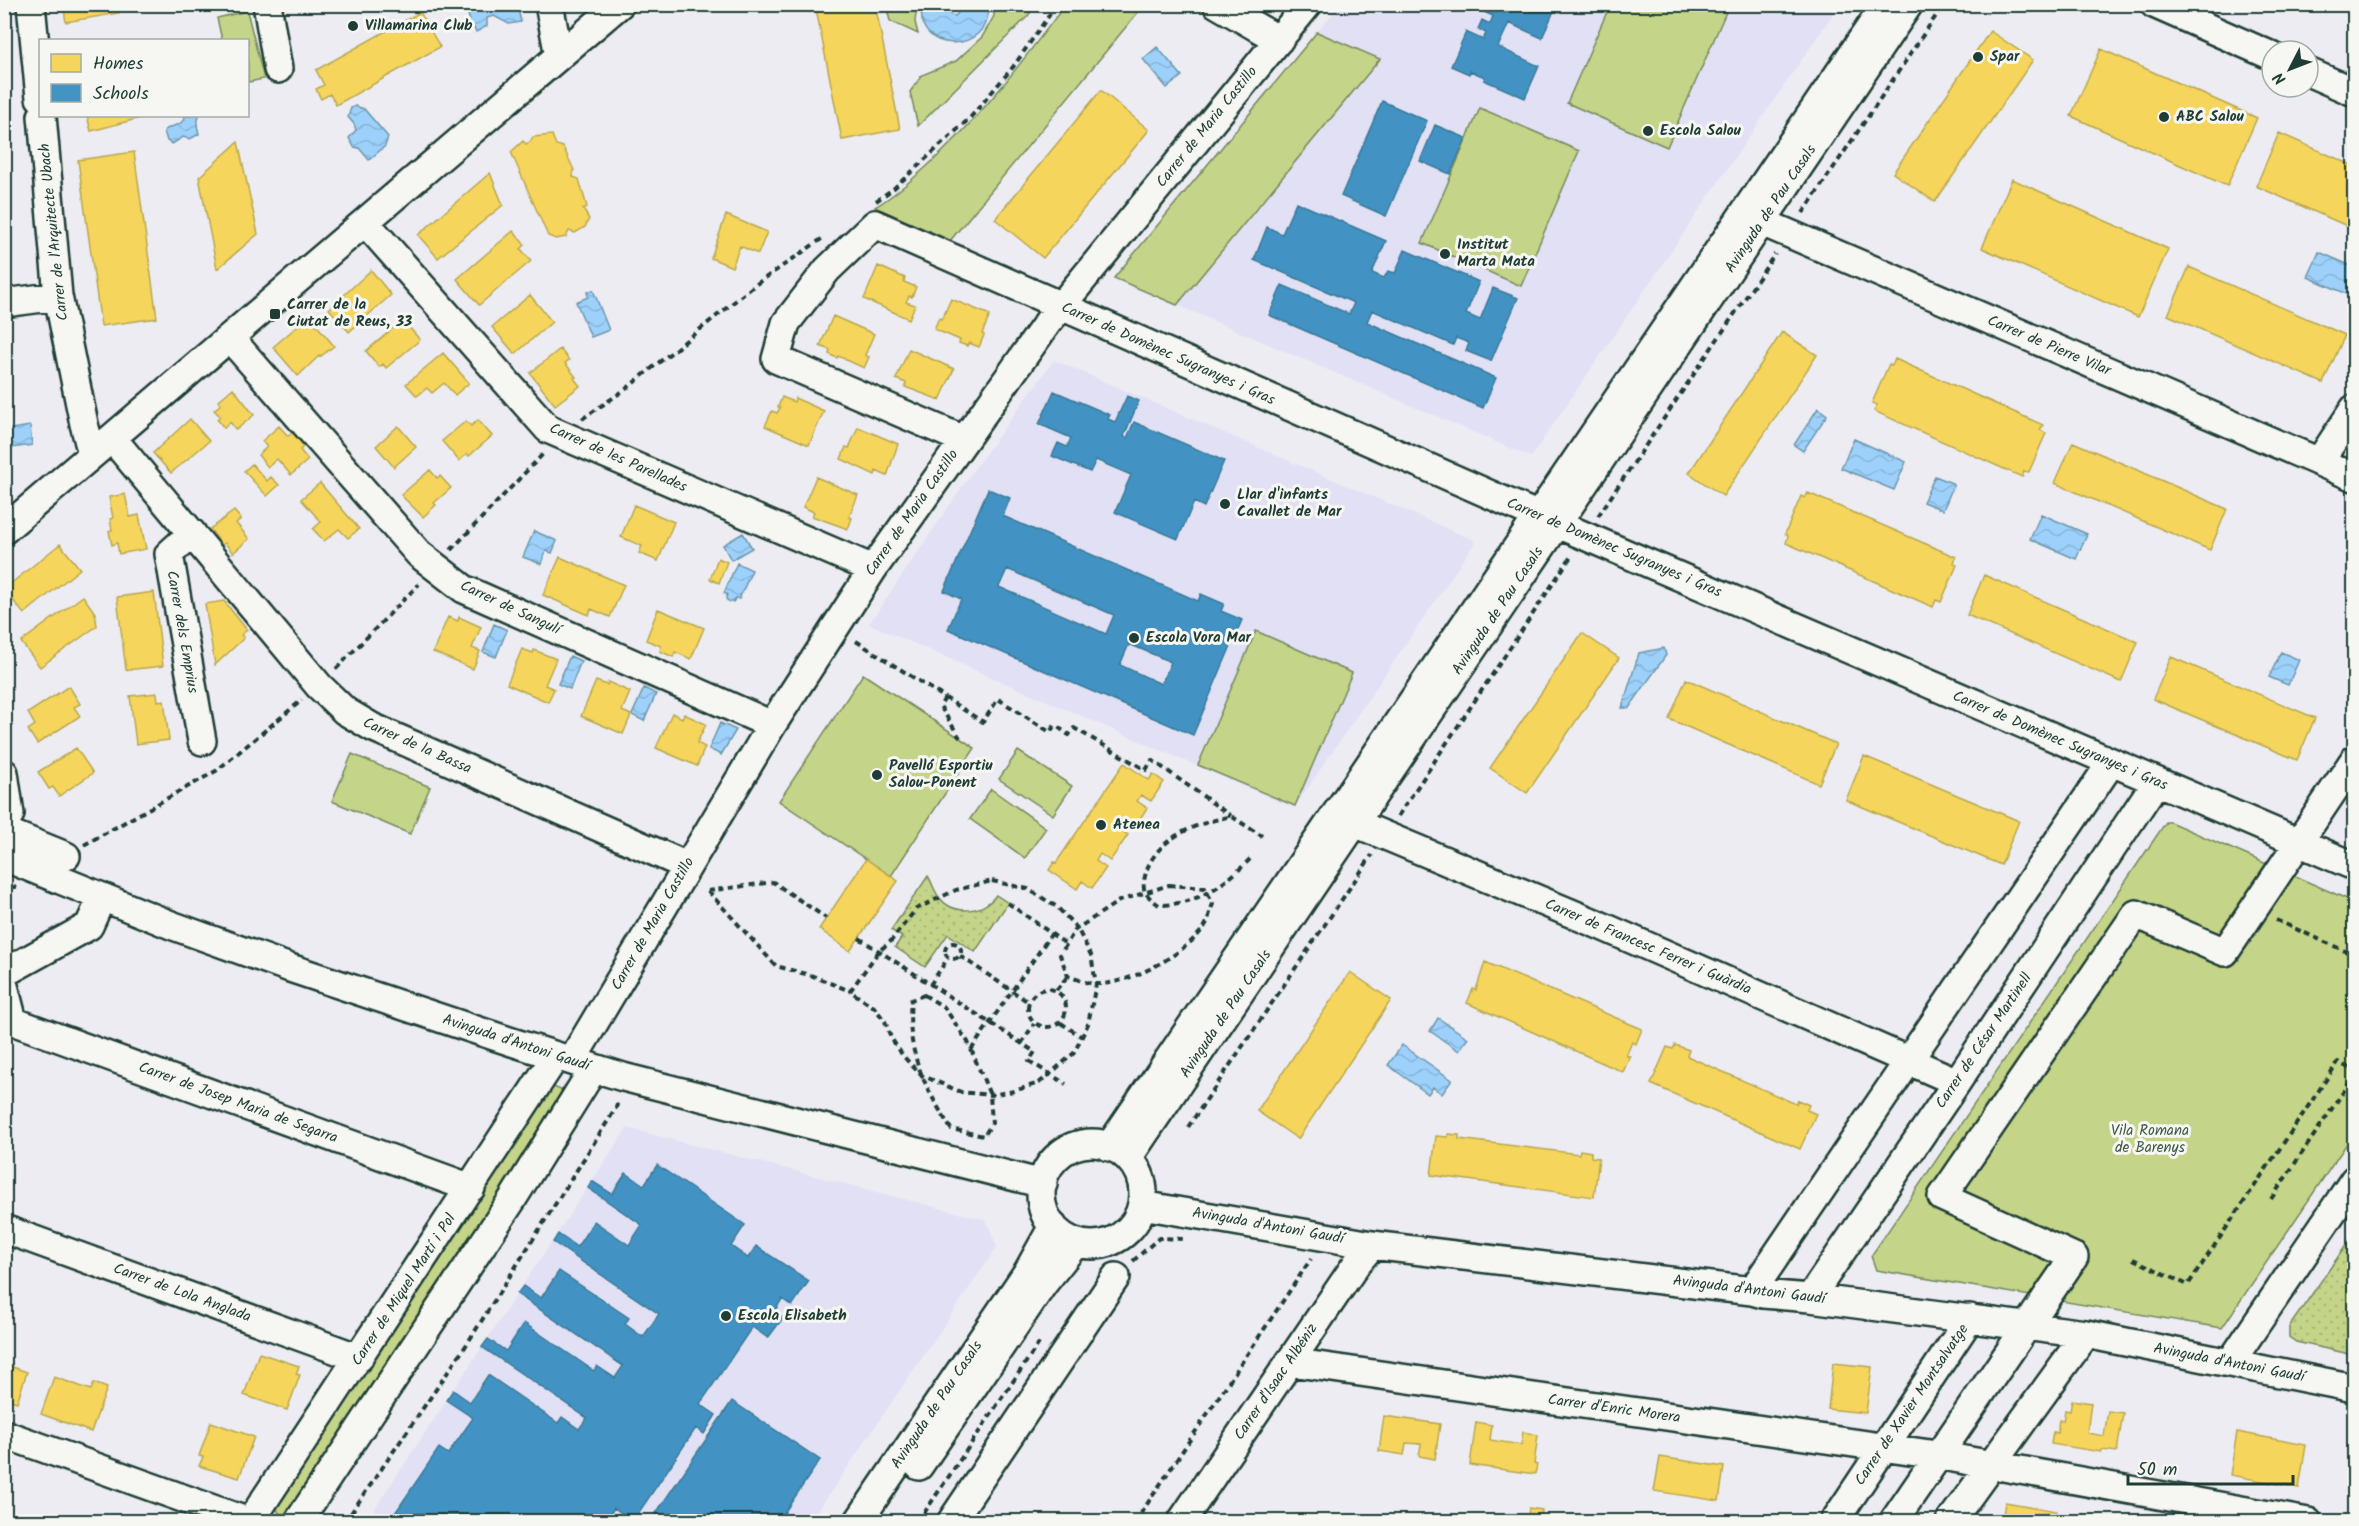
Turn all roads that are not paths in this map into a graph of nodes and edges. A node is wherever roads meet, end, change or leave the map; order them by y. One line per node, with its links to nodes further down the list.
1 (31, 4): 15 (street)
2 (267, 4): 13 (street)
3 (549, 4): 12 (street)
4 (620, 4): 12 (street)
5 (1217, 4): 10 (street)
6 (1308, 4): 10 (street, Carrer de Maria Castillo)
7 (1886, 4): 18 (street, Avinguda de Pau Casals)
8 (1909, 4): 18 (street, Avinguda de Pau Casals)
9 (2154, 4): 11 (street)
10 (1279, 40): 22 (street, Carrer de Maria Castillo)
11 (2260, 51)
12 (559, 56): 19 (street)
13 (278, 69)
14 (2320, 77): 16 (street)
15 (39, 88)
16 (2355, 92)
17 (42, 117): 20 (street, Carrer de l'Arquitecte Ubach)
18 (1753, 219): 27 (street, Carrer de Pierre Vilar); 29 (street, Avinguda de Pau Casals)
19 (365, 222): 23 (street); 32 (street, Carrer de les Parellades)
20 (58, 296): 21 (street); 26 (street, Carrer de l'Arquitecte Ubach)
21 (4, 303)
22 (1061, 307): 25 (street, Carrer de Maria Castillo); 25 (street, Carrer de Domènec Sugranyes i Gras); 29 (street, Carrer de Domènec Sugranyes i Gras)
23 (230, 338): 26 (street); 33 (street, Carrer de Sangulí)
24 (2355, 409): 27 (street)
25 (964, 440): 32 (street, Carrer de Maria Castillo)
26 (102, 446): 30 (street); 31 (street, Carrer de la Bassa)
27 (2319, 462): 28 (street, Carrer de Pierre Vilar)
28 (2355, 477)
29 (1547, 520): 36 (street, Carrer de Domènec Sugranyes i Gras); 39 (street, Avinguda de Pau Casals)
30 (4, 530)
31 (192, 533): 34 (street, Carrer dels Emprius); 45 (street, Carrer de la Bassa)
32 (873, 569): 33 (street, Carrer de Maria Castillo)
33 (772, 725): 45 (street, Carrer de Maria Castillo)
34 (202, 741)
35 (2355, 760): 41 (street)
36 (2111, 763): 38 (street, Carrer de Domènec Sugranyes i Gras); 51 (street)
37 (4, 772): 40 (street)
38 (2156, 782): 41 (street, Carrer de Domènec Sugranyes i Gras); 52 (street, Carrer de César Martinell)
39 (1346, 819): 51 (street, Carrer de Francesc Ferrer i Guàrdia); 53 (street, Avinguda de Pau Casals)
40 (7, 822): 42 (street)
41 (2300, 843): 44 (street, Carrer de Domènec Sugranyes i Gras); 66 (street)
42 (66, 856)
43 (4, 857): 46 (street, Avinguda d'Antoni Gaudí)
44 (2353, 862)
45 (687, 866): 50 (street, Carrer de Maria Castillo)
46 (102, 897): 47 (street); 50 (street, Avinguda d'Antoni Gaudí)
47 (4, 973)
48 (4, 986): 49 (street)
49 (9, 1020): 56 (street, Carrer de Josep Maria de Segarra)
50 (574, 1061): 55 (street, Avinguda d'Antoni Gaudí); 56 (street, Carrer de Miquel Martí i Pol); 83 (street)
51 (1909, 1061): 52 (street, Carrer de Francesc Ferrer i Guàrdia); 63 (street)
52 (1957, 1083): 64 (street, Carrer de César Martinell)
53 (1119, 1153): 55 (street); 57 (street)
54 (2355, 1180): 71 (street)
55 (1042, 1184): 58 (street)
56 (471, 1188): 69 (street, Carrer de Miquel Martí i Pol)
57 (1142, 1204): 60 (street); 61 (street, Avinguda d'Antoni Gaudí)
58 (1053, 1226): 60 (street); 84 (street, Avinguda de Pau Casals)
59 (4, 1229): 69 (street, Carrer de Lola Anglada)
60 (1076, 1243): 85 (street, Avinguda de Pau Casals)
61 (1364, 1254): 63 (street, Avinguda d'Antoni Gaudí); 67 (street, Carrer d'Isaac Albéniz)
62 (1116, 1277): 86 (street)
63 (1752, 1291): 64 (street, Avinguda d'Antoni Gaudí)
64 (1810, 1298): 65 (street, Avinguda d'Antoni Gaudí)
65 (1970, 1318): 66 (street, Avinguda d'Antoni Gaudí); 77 (street, Carrer de Xavier Montsalvatge)
66 (2028, 1325): 68 (street, Avinguda d'Antoni Gaudí); 78 (street)
67 (1312, 1329): 70 (street, Carrer d'Isaac Albéniz); 72 (street)
68 (2086, 1334): 71 (street, Avinguda d'Antoni Gaudí); 75 (street)
69 (359, 1358): 82 (street, Carrer de Miquel Martí i Pol)
70 (1290, 1362): 72 (street, Carrer d'Enric Morera); 87 (street, Carrer d'Isaac Albéniz)
71 (2230, 1363): 73 (street, Avinguda d'Antoni Gaudí)
72 (1323, 1367): 76 (street, Carrer d'Enric Morera)
73 (2355, 1388)
74 (4, 1434): 82 (street)
75 (2011, 1435): 79 (street); 80 (street)
76 (1844, 1442): 77 (street, Carrer d'Enric Morera); 81 (street)
77 (1883, 1447): 78 (street, Carrer d'Enric Morera); 81 (street, Carrer de Xavier Montsalvatge)
78 (1937, 1455): 79 (street, Carrer d'Enric Morera); 89 (street)
79 (1990, 1465): 80 (street, Carrer d'Enric Morera); 90 (street)
80 (2022, 1470): 91 (street, Carrer d'Enric Morera)
81 (1859, 1484): 88 (street, Carrer de Xavier Montsalvatge)
82 (250, 1521)
83 (298, 1521)
84 (858, 1521)
85 (881, 1521)
86 (951, 1521)
87 (1185, 1521)
88 (1834, 1521)
89 (1893, 1521)
90 (1950, 1521)
91 (2308, 1521)

